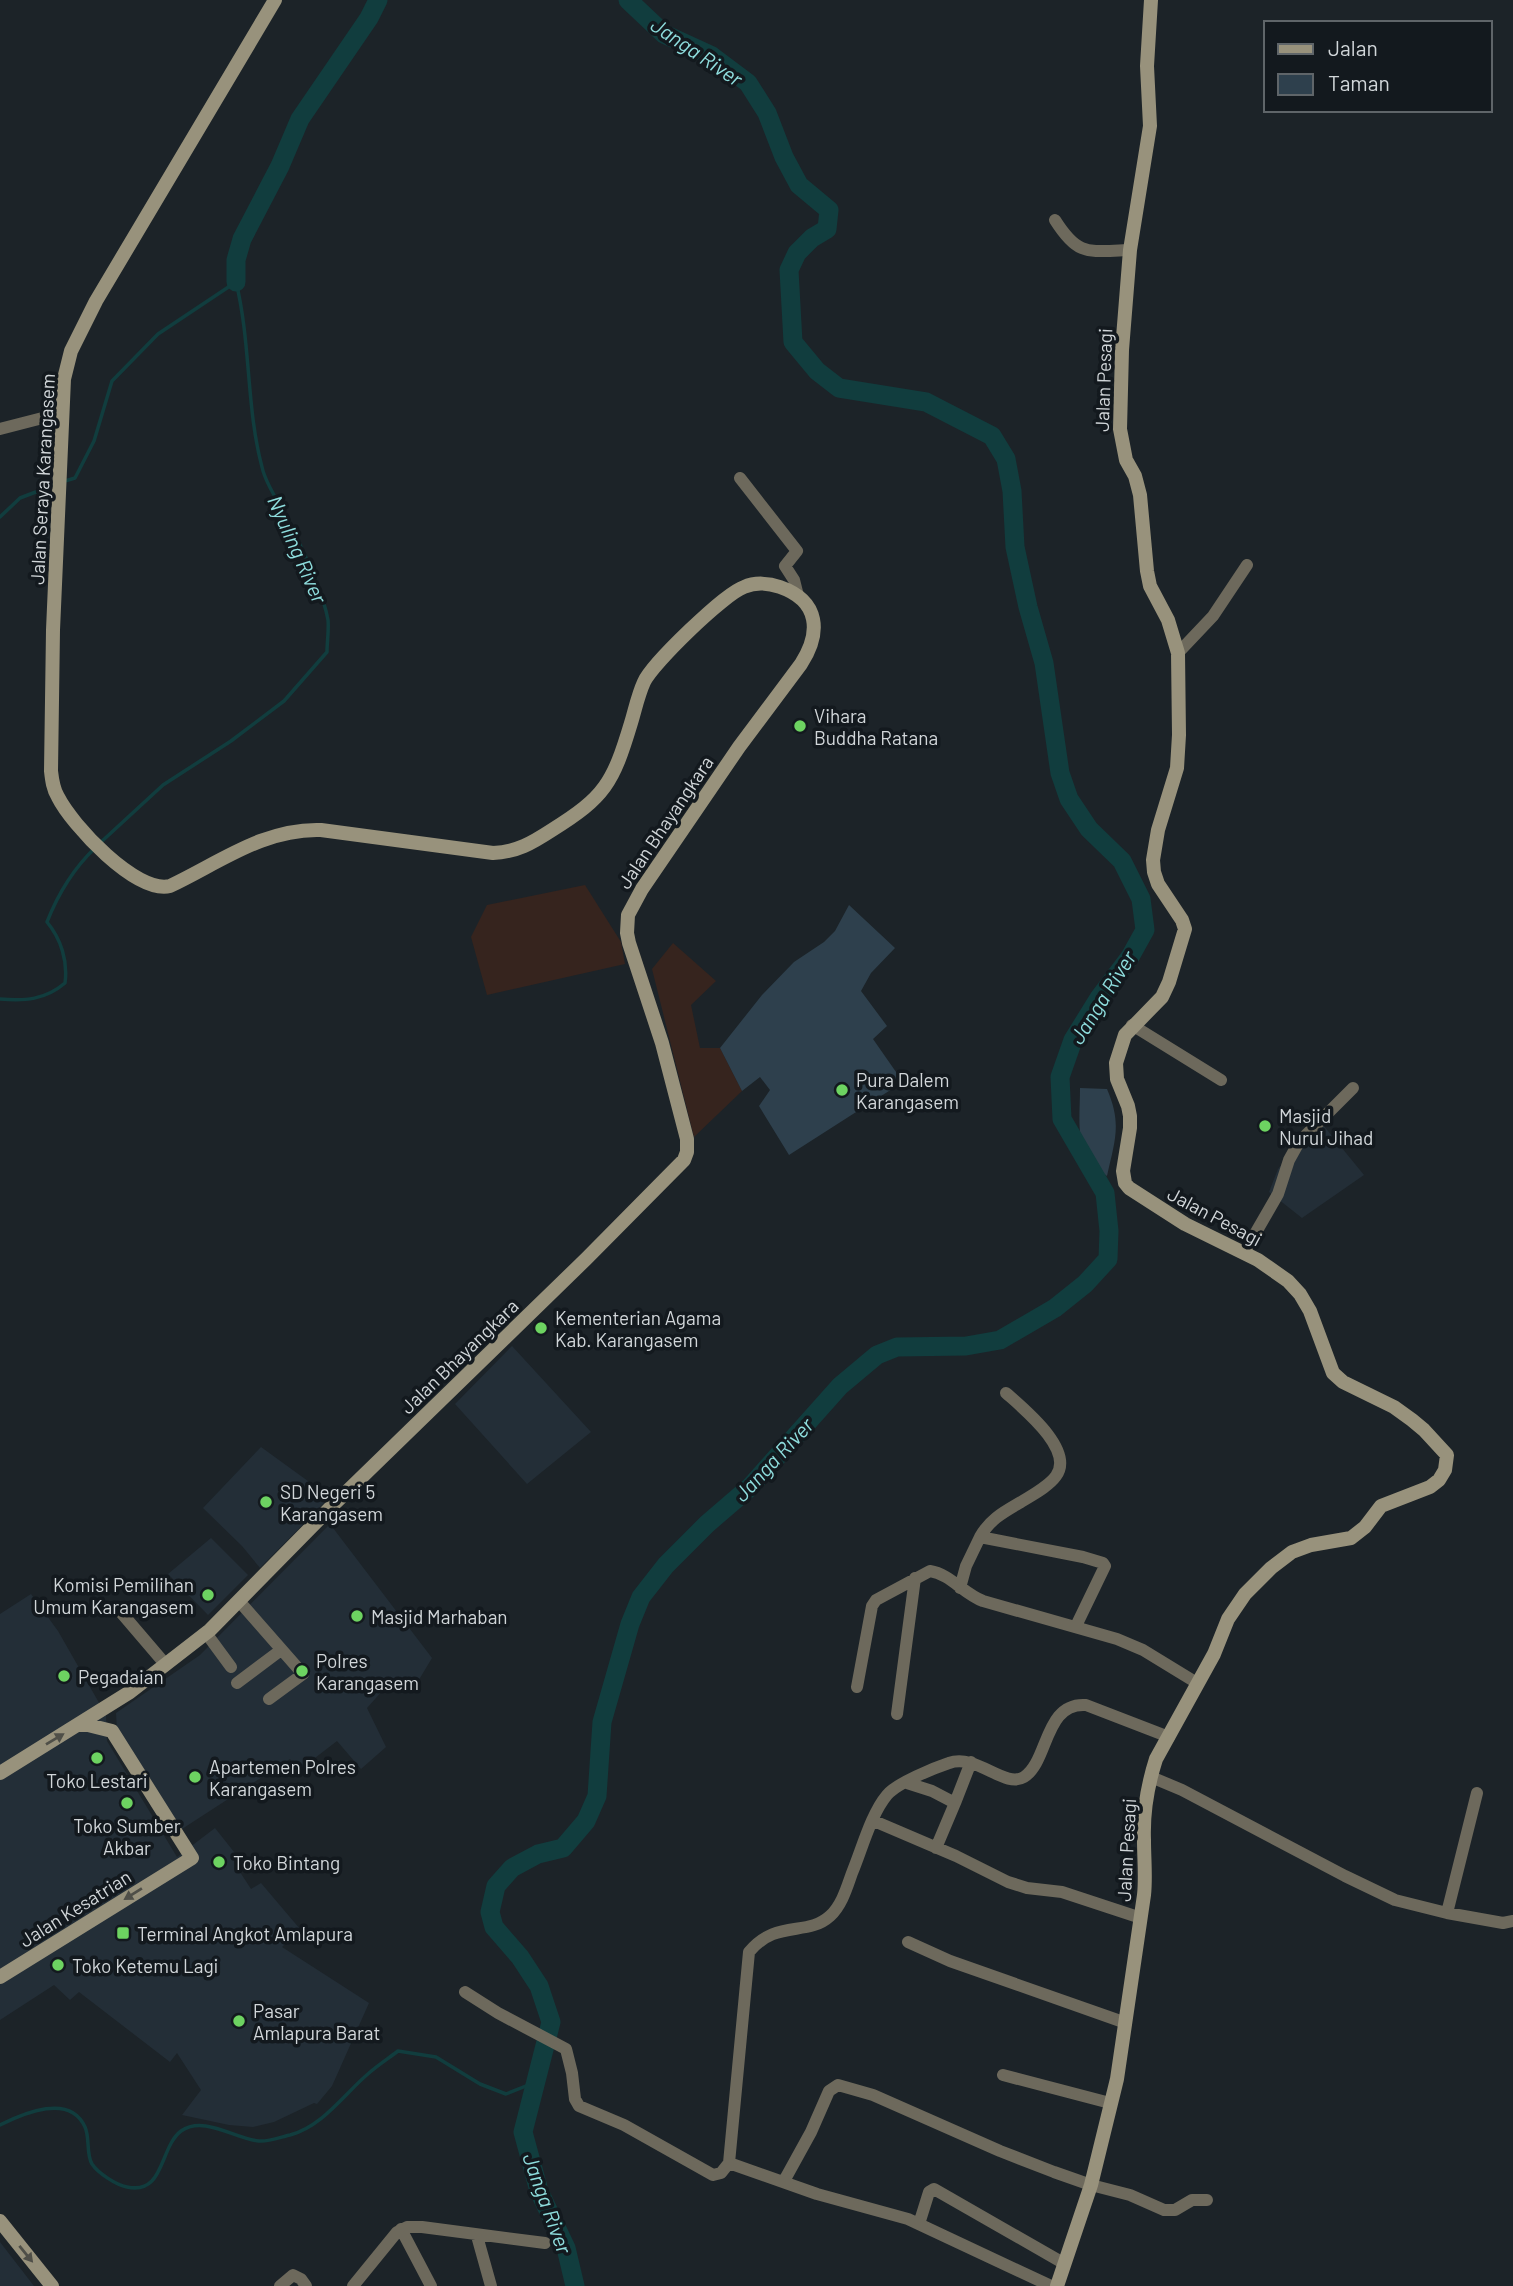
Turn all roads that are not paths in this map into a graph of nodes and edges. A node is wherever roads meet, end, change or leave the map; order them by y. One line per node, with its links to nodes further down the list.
1 (275, 0): 5 (street, Jalan Seraya Karangasem)
2 (1151, 0): 4 (street, Jalan Pesagi)
3 (1055, 220): 4 (street)
4 (1130, 250): 10 (street, Jalan Pesagi)
5 (62, 413): 6 (street); 9 (street, Jalan Seraya Karangasem)
6 (0, 429)
7 (740, 478): 9 (street)
8 (1247, 565): 10 (street)
9 (797, 596): 19 (street, Jalan Bhayangkara)
10 (1178, 653): 11 (street, Jalan Pesagi)
11 (1132, 1025): 12 (street); 14 (street, Jalan Pesagi)
12 (1221, 1080)
13 (1353, 1088): 14 (street)
14 (1244, 1253): 26 (street, Jalan Pesagi)
15 (1006, 1393): 16 (street)
16 (980, 1537): 18 (street); 21 (street)
17 (915, 1578): 18 (street); 28 (street); 31 (street)
18 (960, 1588): 21 (street)
19 (239, 1601): 22 (street, Jalan Bhayangkara); 23 (street)
20 (119, 1610): 24 (street)
21 (1076, 1626): 26 (street)
22 (206, 1633): 24 (street, Jalan Bhayangkara); 25 (street)
23 (281, 1650): 27 (street); 29 (street)
24 (166, 1665): 30 (street, Jalan Bhayangkara)
25 (231, 1667)
26 (1197, 1682): 34 (street, Jalan Pesagi)
27 (237, 1683)
28 (858, 1686)
29 (269, 1699)
30 (110, 1704): 32 (street, Jalan Bhayangkara); 33 (street)
31 (897, 1714)
32 (79, 1725): 33 (street); 36 (street, Jalan Bhayangkara, one-way to 32)
33 (112, 1731): 47 (street, Jalan Kesatrian, one-way to 47)
34 (1169, 1737): 35 (street); 37 (street, Jalan Pesagi)
35 (971, 1762): 38 (street); 40 (street)
36 (0, 1773)
37 (1151, 1777): 43 (street); 44 (street, Jalan Pesagi)
38 (906, 1783): 40 (street); 41 (street)
39 (1477, 1793): 43 (street)
40 (956, 1803): 42 (street)
41 (874, 1821): 42 (street); 52 (street)
42 (936, 1848): 44 (street)
43 (1447, 1913): 45 (street)
44 (1141, 1918): 49 (street, Jalan Pesagi)
45 (1513, 1921)
46 (908, 1942): 49 (street)
47 (0, 1977)
48 (465, 1992): 52 (street)
49 (1126, 2023): 51 (street, Jalan Pesagi)
50 (1003, 2075): 51 (street)
51 (1110, 2103): 54 (street, Jalan Pesagi)
52 (729, 2163): 53 (street)
53 (784, 2181): 54 (street); 57 (street)
54 (1091, 2185): 55 (street); 61 (street, Jalan Pesagi)
55 (1207, 2200)
56 (0, 2221): 62 (street, one-way to 62)
57 (919, 2224): 61 (street); 68 (street)
58 (401, 2229): 59 (street); 65 (street); 66 (street)
59 (477, 2236): 60 (street); 67 (street)
60 (545, 2243)
61 (1065, 2264): 69 (street, Jalan Pesagi)
62 (52, 2286)
63 (280, 2286): 64 (street)
64 (306, 2286)
65 (353, 2286)
66 (431, 2286)
67 (491, 2286)
68 (1051, 2286)
69 (1057, 2286)

